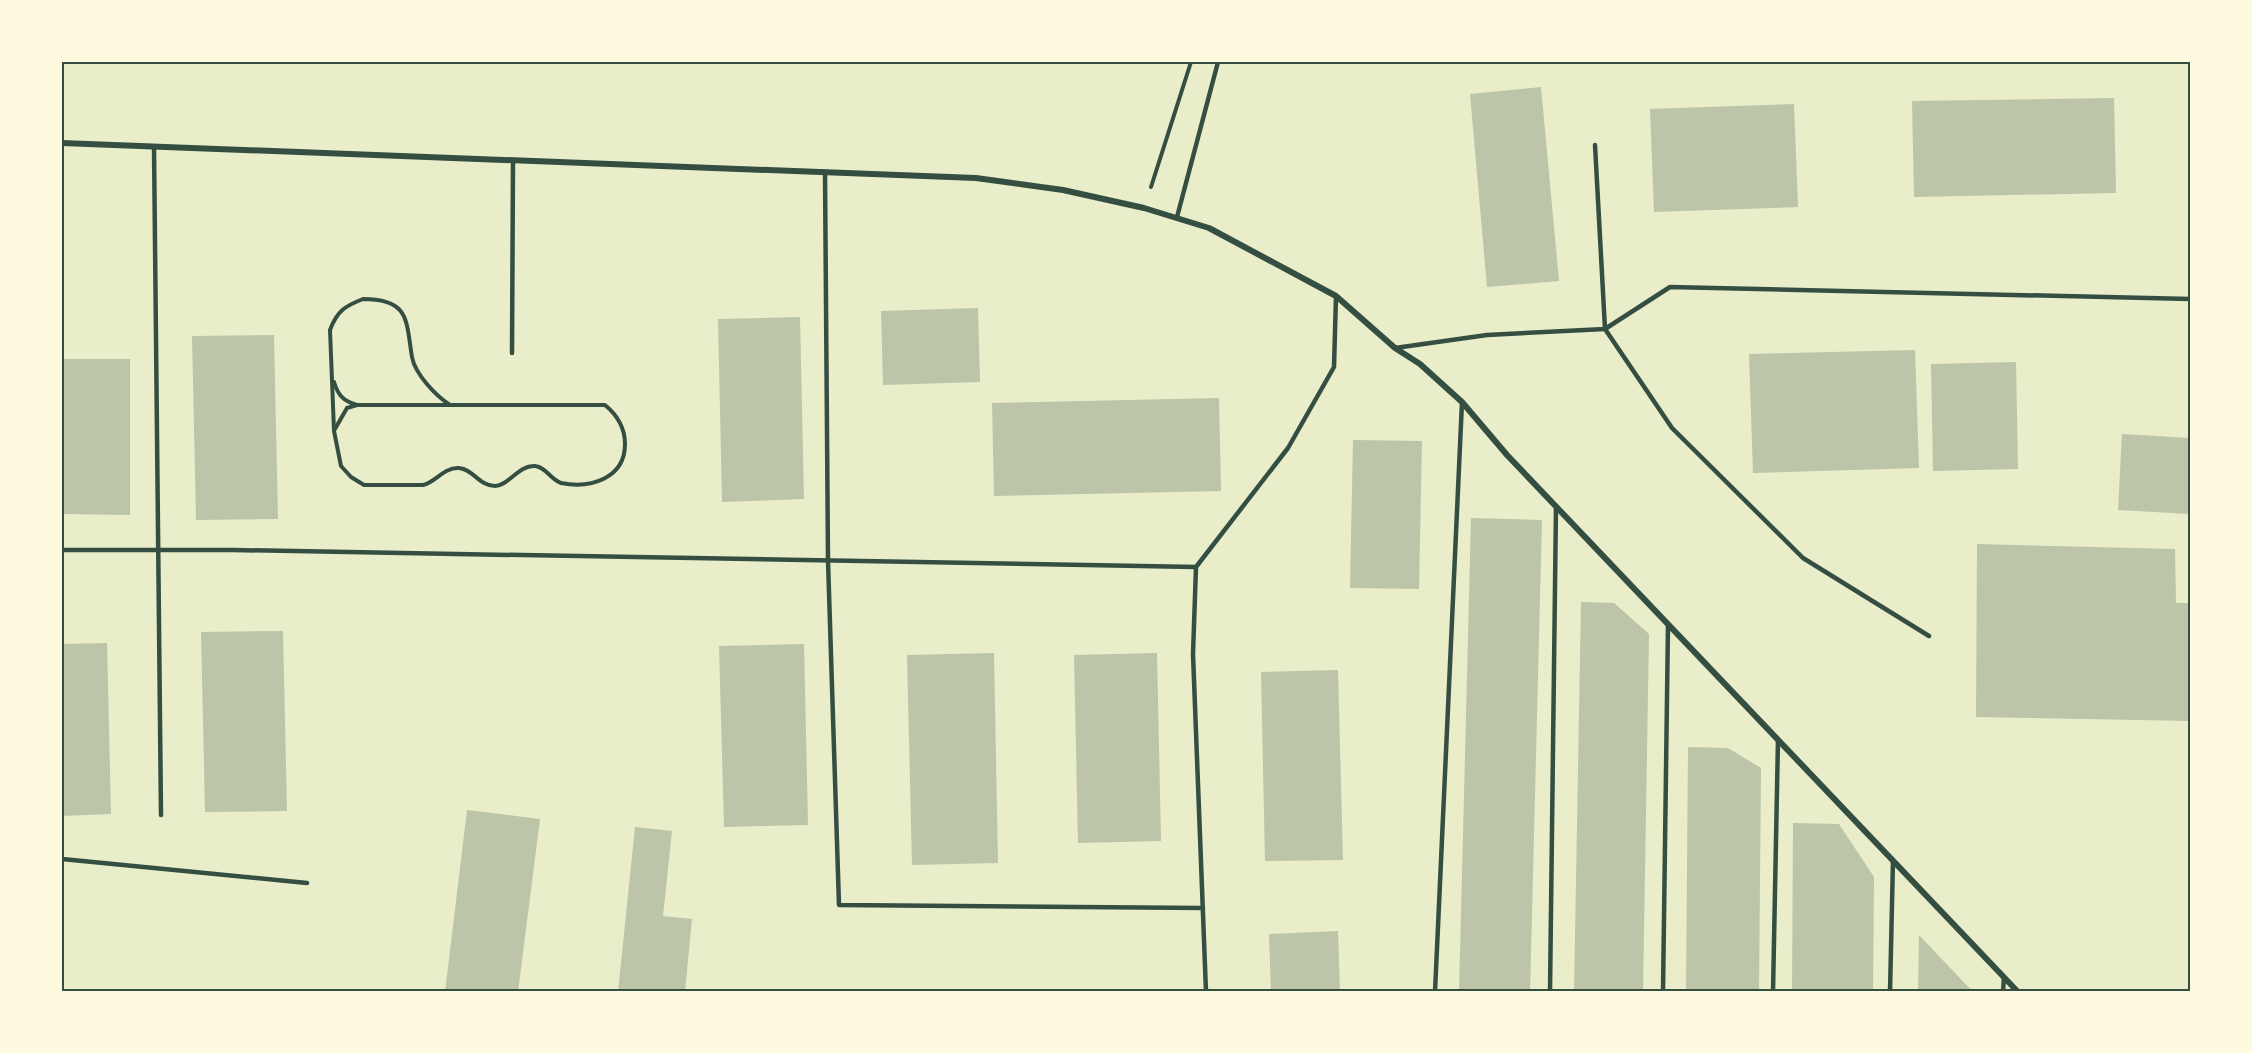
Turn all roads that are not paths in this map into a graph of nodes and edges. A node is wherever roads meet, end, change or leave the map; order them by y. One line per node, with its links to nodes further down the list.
1 (1218, 62): 7 (lane)
2 (62, 143): 4 (street)
3 (1596, 145): 10 (lane)
4 (154, 147): 5 (street); 16 (lane)
5 (513, 160): 6 (street); 12 (lane)
6 (825, 172): 7 (street); 17 (lane)
7 (1177, 217): 8 (street)
8 (1336, 296): 11 (street); 18 (lane)
9 (2190, 299): 10 (lane)
10 (1605, 329): 11 (lane); 20 (lane)
11 (1395, 348): 13 (street)
12 (512, 353)
13 (1462, 402): 14 (street); 29 (lane)
14 (1556, 506): 19 (street); 30 (lane)
15 (62, 550): 16 (lane)
16 (156, 550): 17 (lane); 22 (lane)
17 (828, 561): 18 (lane); 26 (lane)
18 (1196, 567): 26 (lane)
19 (1668, 624): 21 (street); 31 (lane)
20 (1929, 636)
21 (1778, 739): 24 (street); 32 (lane)
22 (161, 815)
23 (62, 859): 25 (lane)
24 (1893, 860): 27 (street); 33 (lane)
25 (307, 883)
26 (1203, 908): 28 (lane)
27 (2004, 976): 34 (lane); 35 (street)
28 (1206, 992)
29 (1436, 992)
30 (1550, 992)
31 (1663, 992)
32 (1773, 992)
33 (1890, 992)
34 (2003, 992)
35 (2018, 992)

